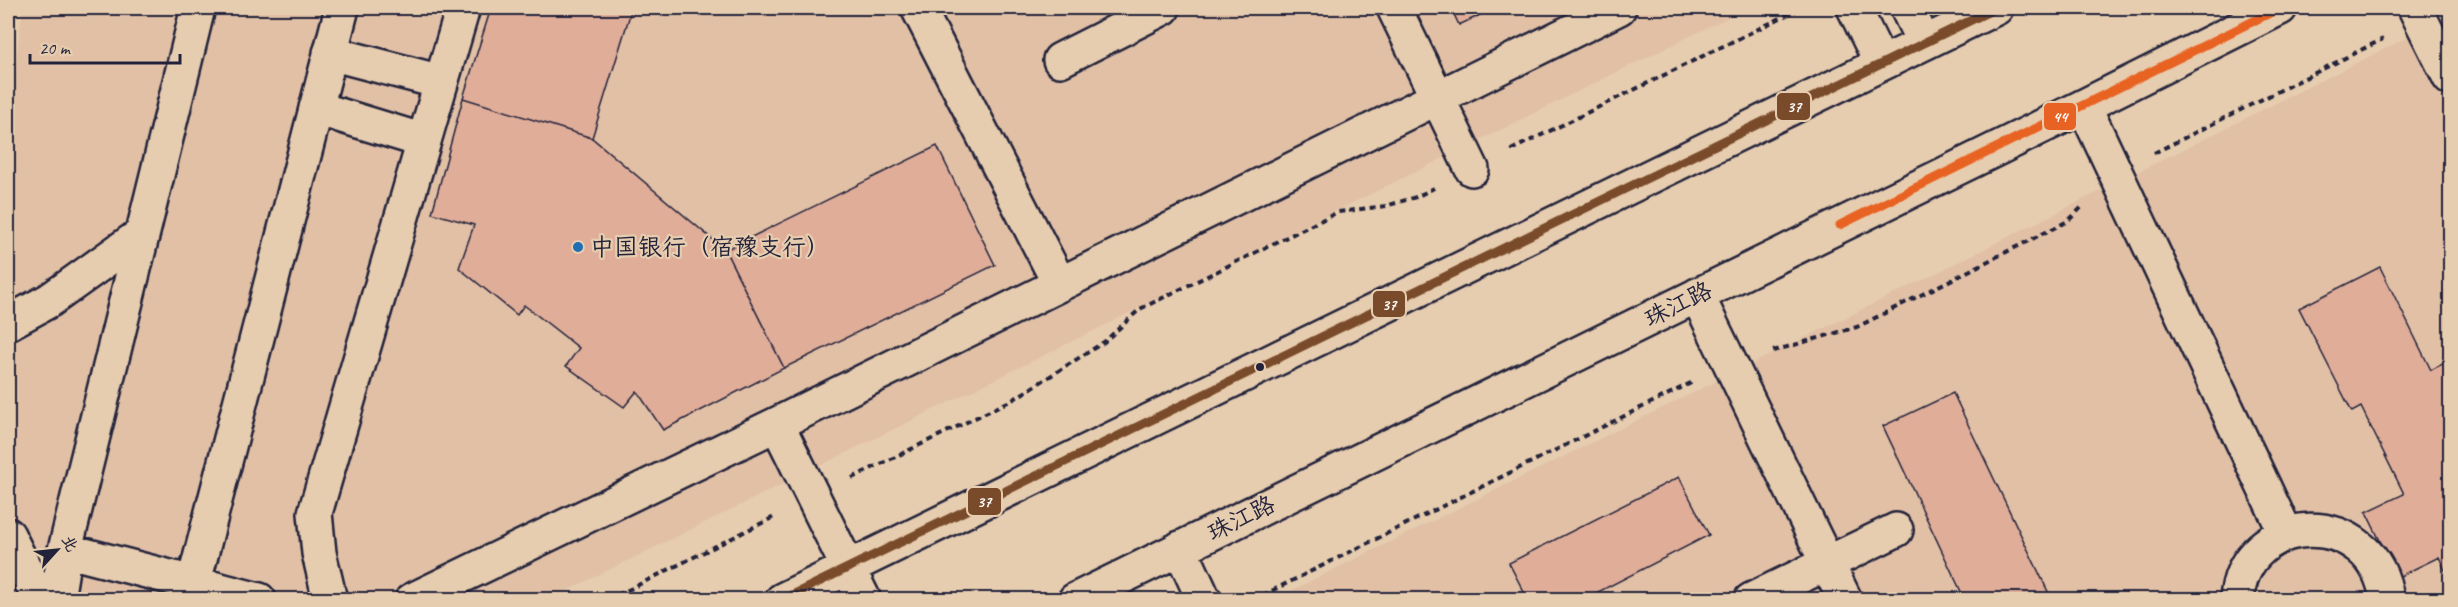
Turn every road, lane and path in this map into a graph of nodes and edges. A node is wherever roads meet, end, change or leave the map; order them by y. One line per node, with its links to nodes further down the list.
1 (198, 8): 26 (street)
2 (342, 8): 15 (street)
3 (463, 8): 19 (street)
4 (918, 8): 27 (street)
5 (1163, 8): 16 (street)
6 (1394, 8): 20 (street)
7 (1619, 8): 20 (street)
8 (1801, 8): 24 (path)
9 (1854, 8): 17 (street)
10 (1907, 8): 14 (street)
11 (1996, 8): 14 (street)
12 (2280, 8): 21 (street, 珠江路)
13 (2418, 14): 18 (street); 25 (path)
14 (1924, 43): 17 (street)
15 (330, 53): 19 (street); 22 (street)
16 (1060, 60)
17 (1881, 63): 39 (street)
18 (2451, 78)
19 (441, 82): 23 (street)
20 (1438, 97): 24 (street); 27 (street)
21 (2084, 106): 25 (street); 28 (street, 珠江路)
22 (316, 108): 23 (street); 40 (street)
23 (424, 141): 44 (street)
24 (1472, 169): 32 (path)
25 (2115, 172): 30 (path); 34 (street)
26 (142, 234): 29 (street); 37 (street)
27 (1059, 284): 31 (street)
28 (1697, 295): 30 (street); 36 (street, 珠江路)
29 (8, 323)
30 (1731, 364): 38 (street); 51 (path)
31 (777, 423): 32 (street); 45 (street)
32 (813, 497): 39 (street); 46 (path)
33 (1896, 530): 38 (street)
34 (2286, 534): 54 (street); 55 (street)
35 (8, 535): 41 (street)
36 (1180, 548): 49 (street, 珠江路); 50 (street)
37 (65, 550): 40 (street); 42 (street)
38 (1827, 563): 52 (street); 53 (street)
39 (848, 567): 47 (street); 48 (street)
40 (194, 582): 43 (street)
41 (40, 600)
42 (57, 600)
43 (259, 600)
44 (330, 600)
45 (412, 600)
46 (608, 600)
47 (782, 600)
48 (864, 600)
49 (1075, 600)
50 (1204, 600)
51 (1253, 600)
52 (1751, 600)
53 (1845, 600)
54 (2237, 600)
55 (2387, 600)

